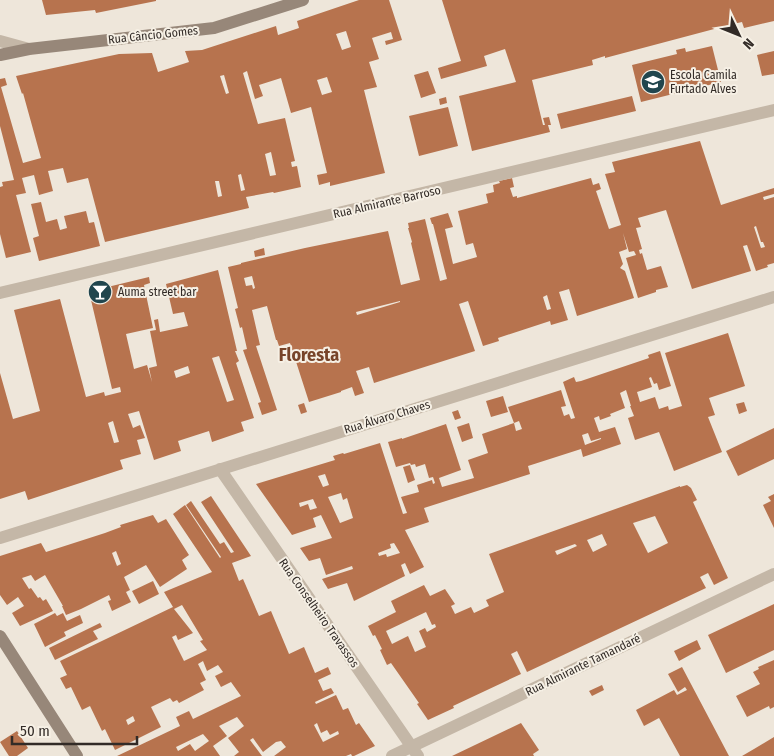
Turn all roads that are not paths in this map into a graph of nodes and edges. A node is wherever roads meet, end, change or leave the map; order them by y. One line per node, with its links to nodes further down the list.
1 (303, 0): 3 (street, Rua Câncio Gomes)
2 (0, 41): 3 (street)
3 (29, 49): 4 (street, Rua Câncio Gomes)
4 (0, 55)
5 (774, 110): 6 (street, Rua Almirante Barroso)
6 (0, 293)
7 (774, 296): 8 (street, Rua Álvaro Chaves)
8 (220, 469): 9 (street, Rua Álvaro Chaves); 12 (street, Rua Conselheiro Travassos)
9 (0, 538)
10 (774, 574): 12 (street, Rua Almirante Tamandaré)
11 (0, 636): 13 (street)
12 (415, 752): 14 (street, Rua Almirante Tamandaré)
13 (77, 756)
14 (392, 756)

